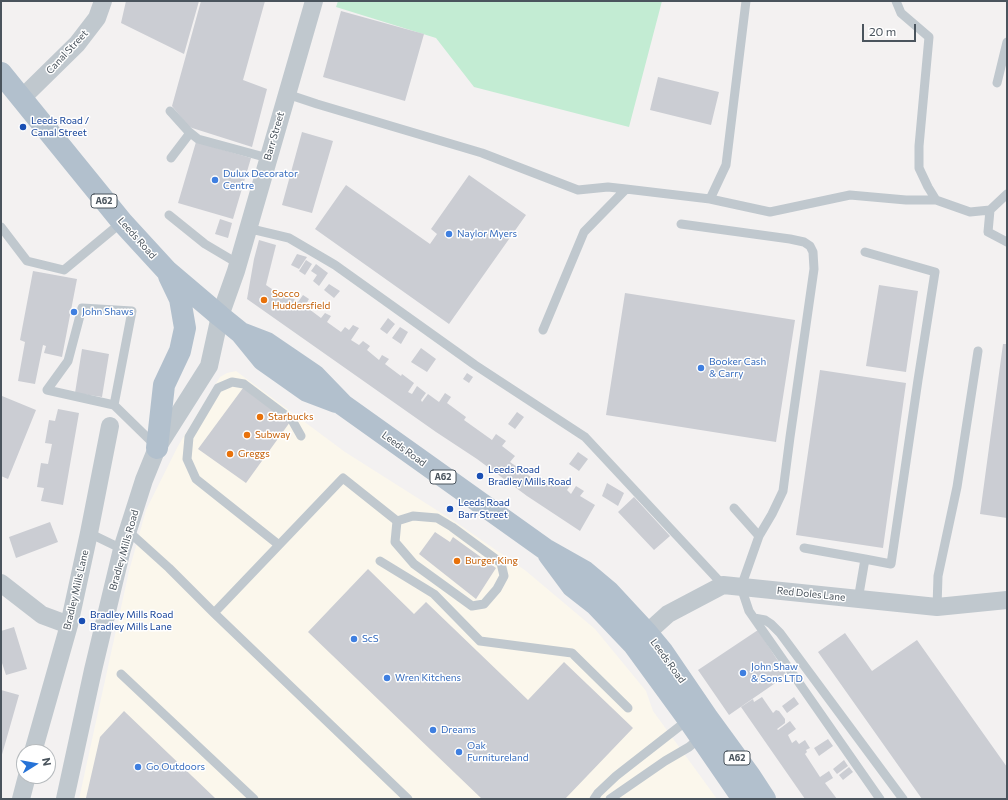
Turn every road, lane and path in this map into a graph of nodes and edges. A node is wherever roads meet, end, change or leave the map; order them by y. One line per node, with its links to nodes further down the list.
1 (103, 1): 9 (street, Canal Street)
2 (314, 1): 8 (street, Barr Street)
3 (746, 1): 16 (lane)
4 (896, 1): 17 (lane)
5 (1007, 42): 7 (lane)
6 (1, 73): 9 (main road, Leeds Road / A62)
7 (997, 83)
8 (287, 94): 13 (street, Barr Street); 14 (lane)
9 (22, 98): 20 (main road, Leeds Road / A62)
10 (170, 111): 11 (lane)
11 (190, 134): 12 (lane); 13 (lane)
12 (171, 158)
13 (268, 158): 23 (street, Barr Street)
14 (626, 189): 16 (lane); 29 (lane)
15 (1007, 194): 18 (lane)
16 (710, 199): 17 (lane)
17 (936, 200): 18 (lane)
18 (990, 210): 24 (lane)
19 (169, 215): 26 (lane)
20 (122, 222): 22 (lane); 27 (main road, Leeds Road / A62)
21 (681, 224): 39 (lane)
22 (1, 227)
23 (247, 228): 26 (street, Barr Street); 46 (lane)
24 (1007, 242)
25 (865, 252): 43 (lane)
26 (237, 263): 28 (street, Barr Street)
27 (167, 271): 28 (main road, Leeds Road / A62); 34 (main road)
28 (220, 316): 34 (street, Bradley Mills Road); 54 (main road, Leeds Road / A62)
29 (542, 330)
30 (978, 351): 50 (lane)
31 (114, 405): 31 (lane); 34 (lane)
32 (110, 426): 38 (street, Bradley Mills Lane)
33 (301, 436): 40 (lane)
34 (157, 448): 37 (street, Bradley Mills Road)
35 (734, 508): 39 (lane)
36 (397, 521): 36 (lane); 40 (lane)
37 (128, 531): 42 (street, Bradley Mills Road); 51 (lane)
38 (89, 533): 42 (lane); 53 (street, Bradley Mills Lane)
39 (759, 536): 47 (lane)
40 (279, 545): 51 (lane)
41 (804, 548): 43 (lane)
42 (122, 549): 62 (street, Bradley Mills Road)
43 (865, 559): 48 (lane)
44 (380, 561): 56 (lane)
45 (1, 583): 53 (street)
46 (722, 585): 47 (street, Red Doles Lane); 54 (street)
47 (741, 587): 48 (street, Red Doles Lane); 52 (lane)
48 (858, 600): 50 (street, Red Doles Lane)
49 (1007, 600): 50 (street, Red Doles Lane)
50 (937, 607)
51 (214, 613): 64 (lane)
52 (754, 618): 69 (lane); 70 (lane)
53 (69, 625): 59 (street, Bradley Mills Lane)
54 (641, 639): 57 (main road, Leeds Road / A62)
55 (121, 674): 63 (lane)
56 (628, 708)
57 (697, 718): 58 (main road, Leeds Road / A62); 65 (lane); 68 (main road, Leeds Road / A62)
58 (701, 738): 66 (lane); 67 (main road, Leeds Road / A62)
59 (35, 744)
60 (25, 784): 61 (street)
61 (21, 799)
62 (65, 799)
63 (254, 799)
64 (408, 799)
65 (594, 799)
66 (610, 799)
67 (743, 799)
68 (765, 799)
69 (880, 799)
70 (903, 799)

